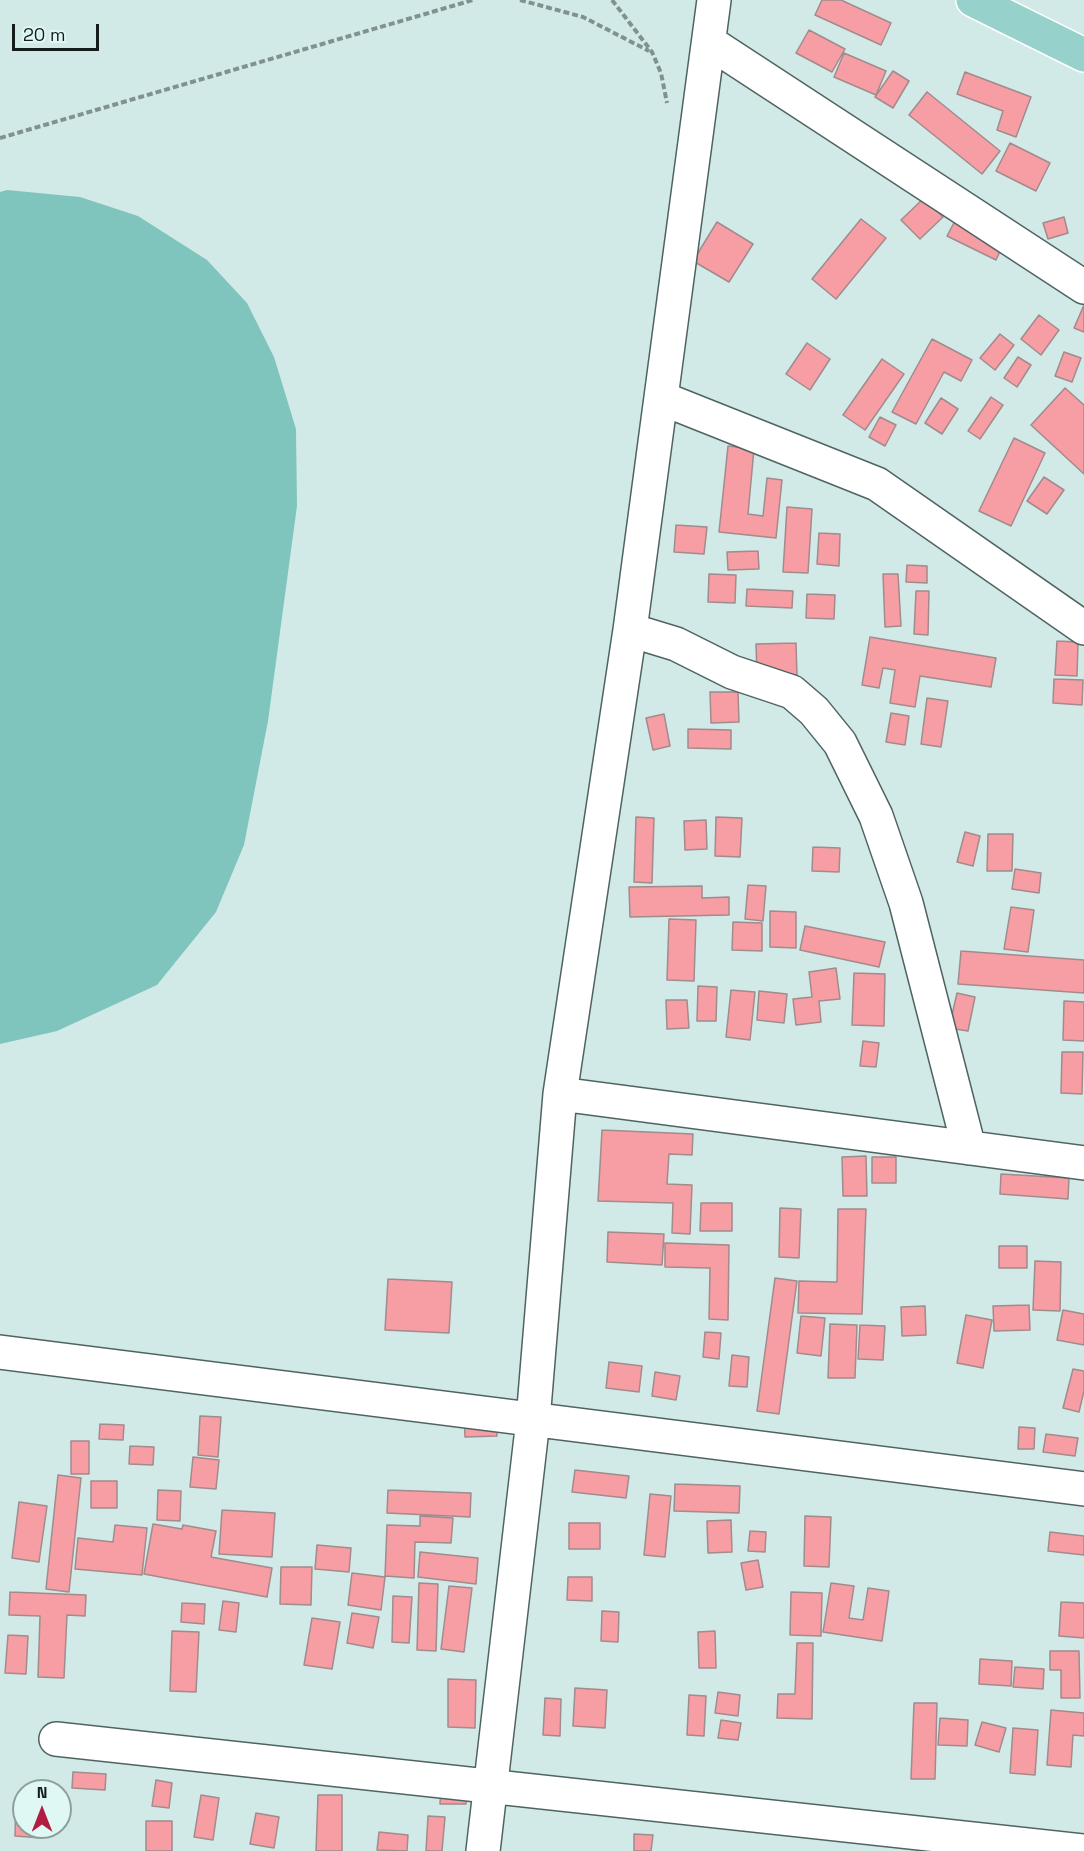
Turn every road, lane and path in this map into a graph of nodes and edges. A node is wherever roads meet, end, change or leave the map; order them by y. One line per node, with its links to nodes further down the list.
1 (472, 0): 10 (path)
2 (520, 0): 8 (path)
3 (612, 0): 8 (path)
4 (714, 0): 6 (street)
5 (973, 0): 7 (main road)
6 (709, 42): 11 (street); 12 (street)
7 (1078, 46)
8 (652, 52): 9 (path)
9 (668, 107)
10 (0, 138)
11 (1084, 287)
12 (661, 398): 13 (street); 14 (street)
13 (1084, 628)
14 (630, 630): 15 (street); 16 (street)
15 (560, 1094): 16 (street); 19 (street)
16 (969, 1148): 17 (street)
17 (1084, 1163)
18 (0, 1352): 19 (street)
19 (533, 1420): 20 (street); 22 (street)
20 (1084, 1489)
21 (56, 1739): 22 (street)
22 (491, 1786): 23 (street); 24 (street)
23 (483, 1851)
24 (1084, 1851)

